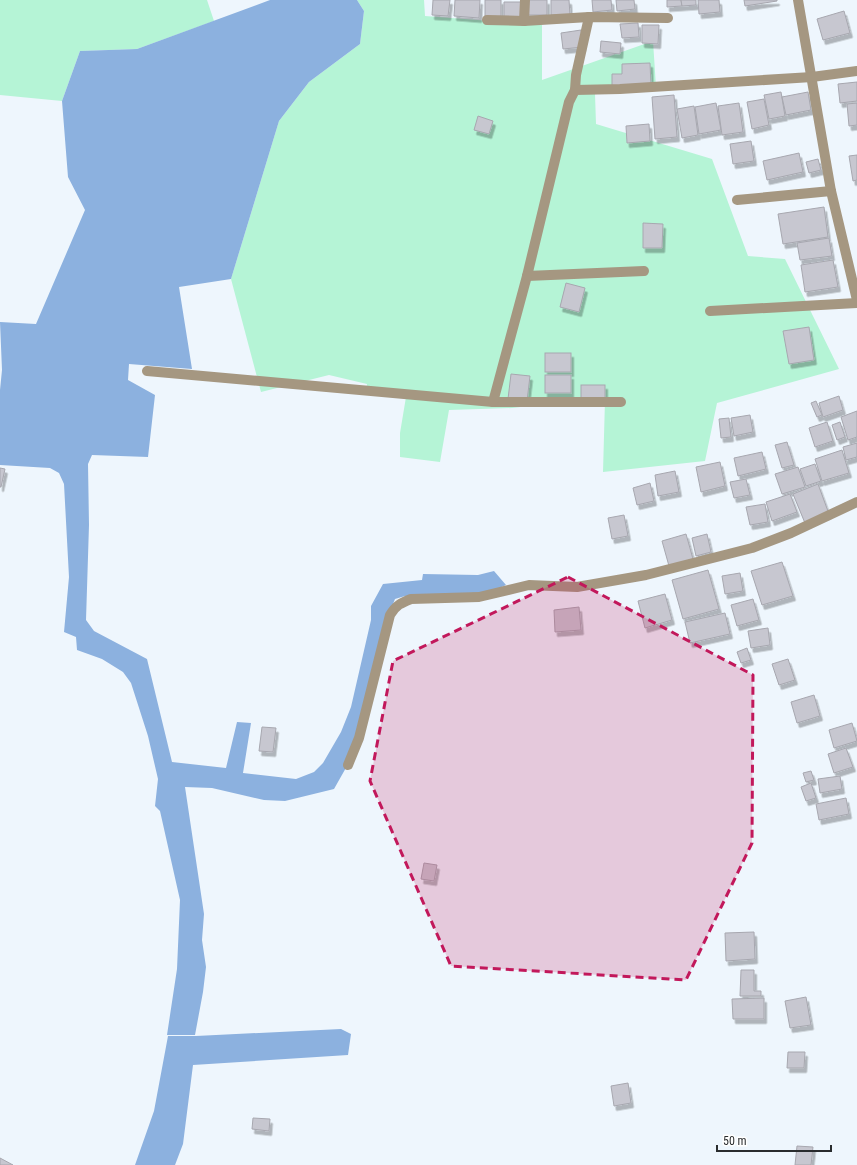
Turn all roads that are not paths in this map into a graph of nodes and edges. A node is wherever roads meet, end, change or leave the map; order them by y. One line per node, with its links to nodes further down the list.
1 (525, 0): 6 (street)
2 (798, 0): 8 (street)
3 (589, 17): 4 (street); 6 (street); 9 (street)
4 (668, 18)
5 (487, 20): 6 (street)
6 (524, 21)
7 (857, 71): 8 (street)
8 (812, 77): 9 (street); 10 (street)
9 (575, 90): 13 (street)
10 (831, 191): 11 (street); 14 (street)
11 (737, 200)
12 (644, 271): 13 (street)
13 (527, 276): 17 (street)
14 (857, 301): 15 (street)
15 (710, 311)
16 (147, 372): 17 (street)
17 (493, 402): 18 (street)
18 (621, 402)
19 (857, 502): 20 (street)
20 (348, 765)

